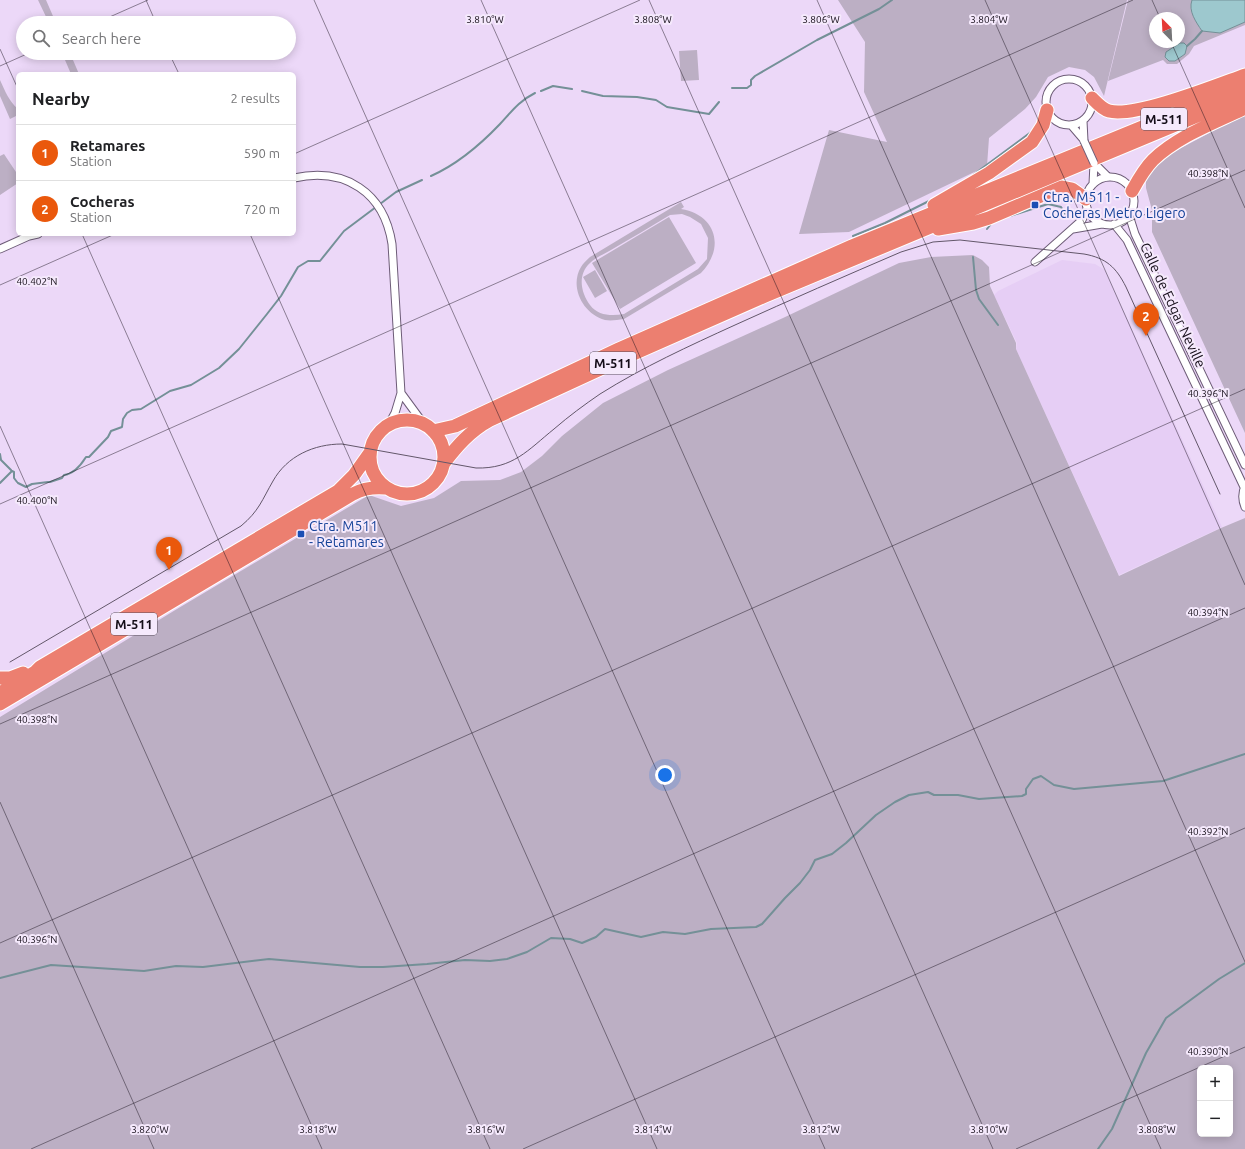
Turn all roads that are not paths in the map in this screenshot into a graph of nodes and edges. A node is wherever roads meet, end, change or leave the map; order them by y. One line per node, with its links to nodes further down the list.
1 (1245, 75): 4 (highway)
2 (1245, 85): 22 (highway, M-511)
3 (1245, 96): 21 (highway, M-511)
4 (1092, 98): 6 (street); 7 (street)
5 (1245, 108): 14 (highway)
6 (1047, 110): 8 (street); 22 (highway)
7 (1083, 121): 8 (street); 9 (street)
8 (1072, 126): 9 (street)
9 (1084, 141): 10 (street, bridge)
10 (1094, 163): 11 (street); 13 (street)
11 (1108, 177): 13 (street); 14 (street)
12 (296, 178): 25 (street)
13 (1092, 184): 15 (street)
14 (1132, 191): 16 (street)
15 (1087, 204): 17 (street); 19 (street); 21 (highway)
16 (1129, 215): 18 (street); 31 (street, Calle de Edgar Neville)
17 (1102, 224): 18 (street); 19 (street)
18 (1114, 224): 32 (street, Calle de Edgar Neville)
19 (1072, 229): 24 (street)
20 (29, 236): 23 (street)
21 (899, 240): 30 (highway, M-511)
22 (852, 246): 28 (highway, M-511)
23 (0, 250)
24 (1035, 262)
25 (402, 393): 26 (street); 27 (street)
26 (423, 423): 27 (highway, M-511); 28 (highway, M-511)
27 (389, 424): 29 (highway, M-511)
28 (434, 431): 30 (highway, M-511)
29 (369, 454): 33 (highway); 35 (highway, M-511)
30 (444, 463): 33 (highway, M-511)
31 (1245, 465)
32 (1245, 486): 34 (street)
33 (386, 488): 38 (highway, M-511)
34 (1245, 507)
35 (40, 667): 36 (highway); 37 (highway, M-511)
36 (0, 678)
37 (0, 692)
38 (0, 704)

